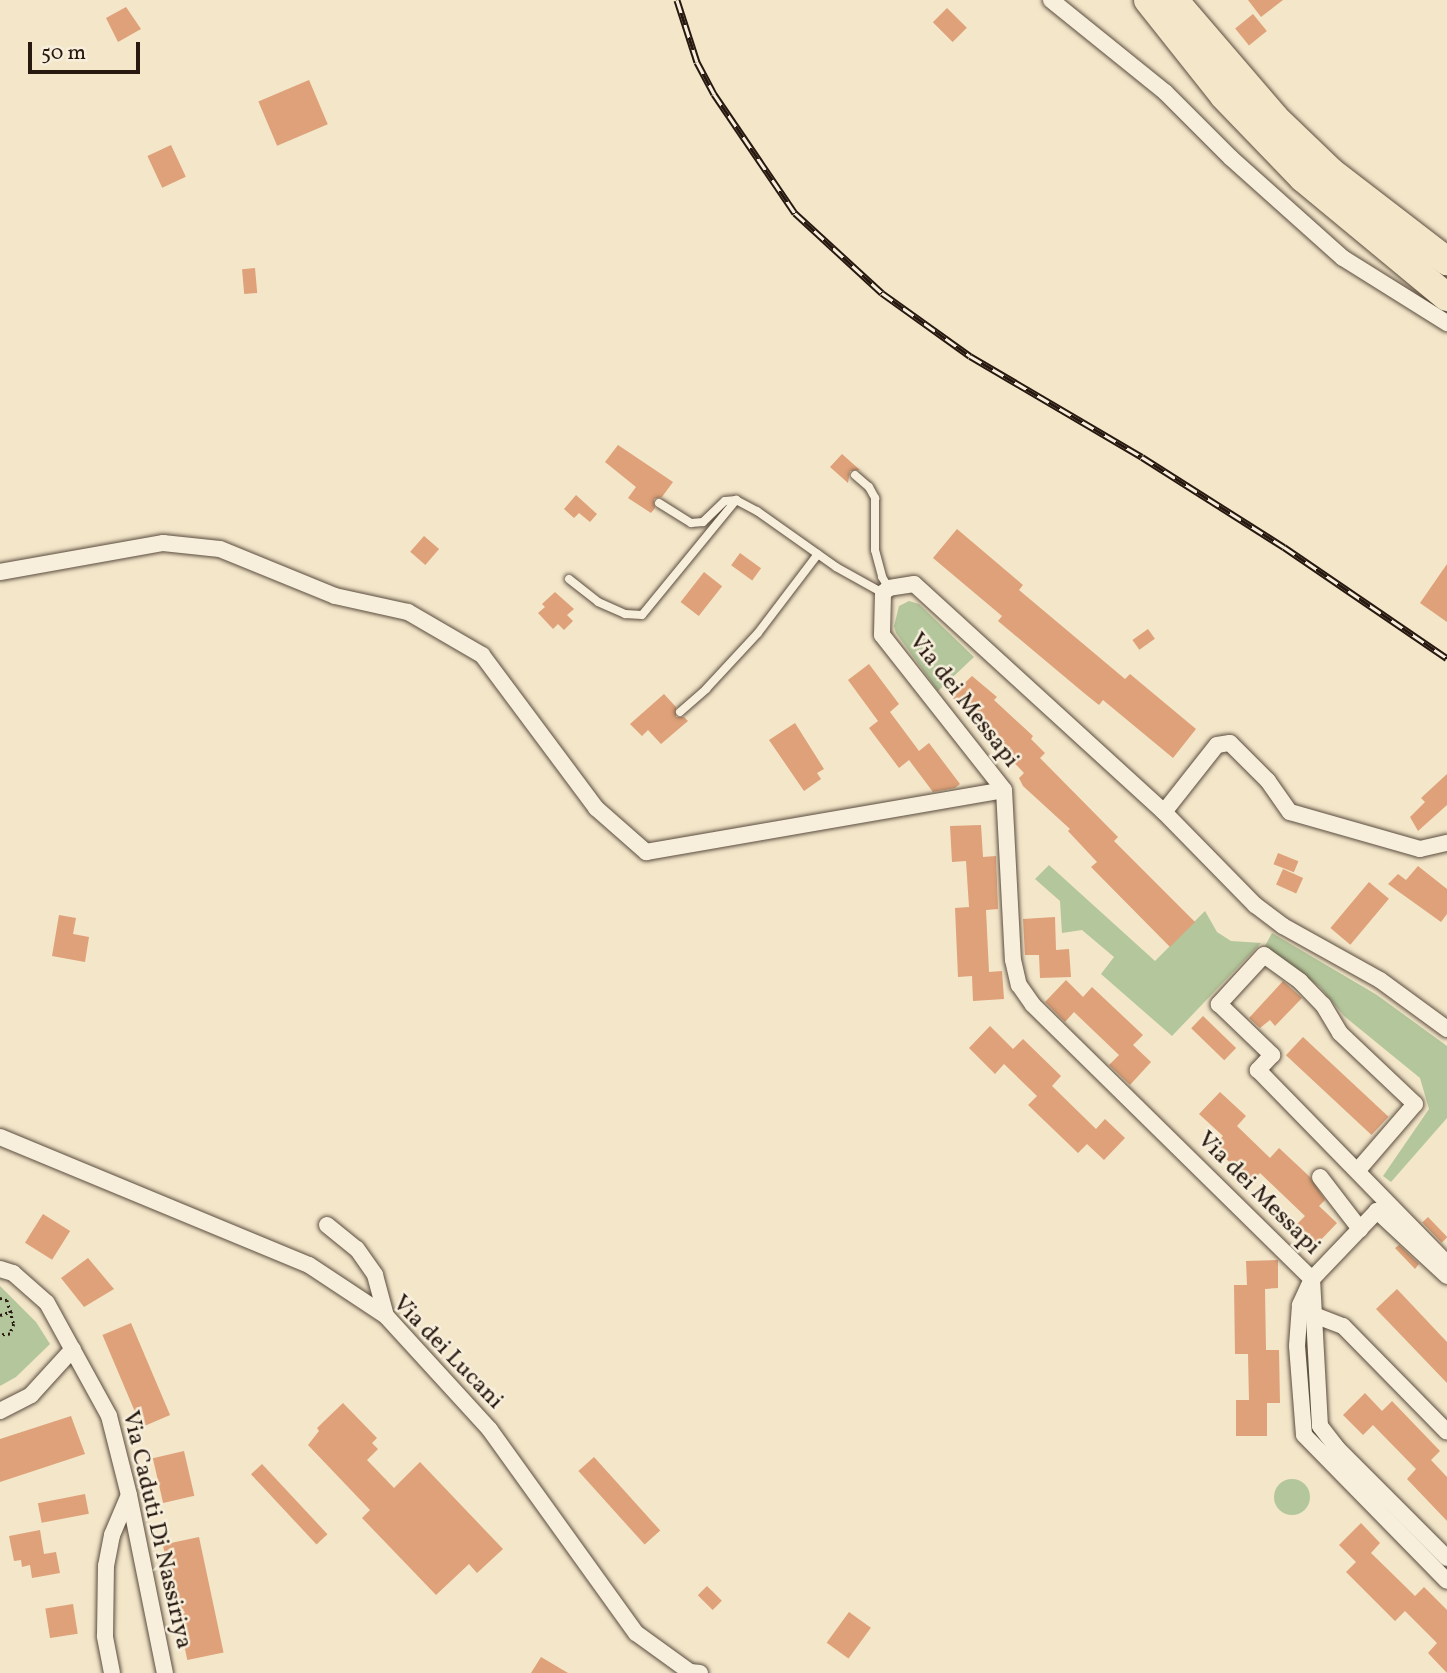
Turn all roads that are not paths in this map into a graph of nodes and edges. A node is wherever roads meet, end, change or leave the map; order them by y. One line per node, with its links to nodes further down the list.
1 (1051, 0): 10 (street)
2 (1127, 0): 6 (highway)
3 (1148, 0): 6 (highway)
4 (1174, 0): 5 (highway)
5 (1330, 171): 7 (highway); 8 (highway)
6 (1303, 178): 9 (highway)
7 (1447, 254)
8 (1447, 261)
9 (1447, 297)
10 (1447, 323)
11 (855, 475): 17 (lane)
12 (736, 500): 13 (lane); 14 (lane); 16 (lane)
13 (659, 503)
14 (818, 554): 17 (lane); 18 (lane)
15 (0, 572): 19 (street)
16 (569, 579)
17 (886, 590): 19 (street, Via dei Messapi); 20 (street, Via dei Messapi)
18 (680, 712)
19 (1004, 790): 31 (street, Via dei Messapi)
20 (1164, 812): 21 (street); 22 (street, Via dei Messapi)
21 (1447, 843)
22 (1447, 1029)
23 (0, 1137): 33 (street, Via dei Lucani)
24 (1358, 1170): 24 (street); 28 (street)
25 (1320, 1177): 27 (street)
26 (327, 1225): 33 (street)
27 (1360, 1229): 30 (street); 31 (street)
28 (1447, 1264)
29 (0, 1269): 34 (street, Via Caduti Di Nassiriya)
30 (1447, 1276)
31 (1312, 1279): 32 (street, Via dei Messapi); 37 (street, Via dei Messapi)
32 (1314, 1315): 36 (street); 37 (street, Via dei Messapi)
33 (386, 1316): 44 (street, Via dei Lucani)
34 (73, 1349): 35 (street); 38 (street, Via Caduti Di Nassiriya)
35 (0, 1411)
36 (1447, 1432)
37 (1361, 1484): 39 (street, Via dei Messapi)
38 (129, 1495): 42 (street); 43 (street, Via Caduti Di Nassiriya)
39 (1408, 1530): 40 (street, Via dei Messapi); 41 (street, Via dei Messapi)
40 (1447, 1558)
41 (1447, 1581)
42 (112, 1673)
43 (165, 1673)
44 (700, 1673)

